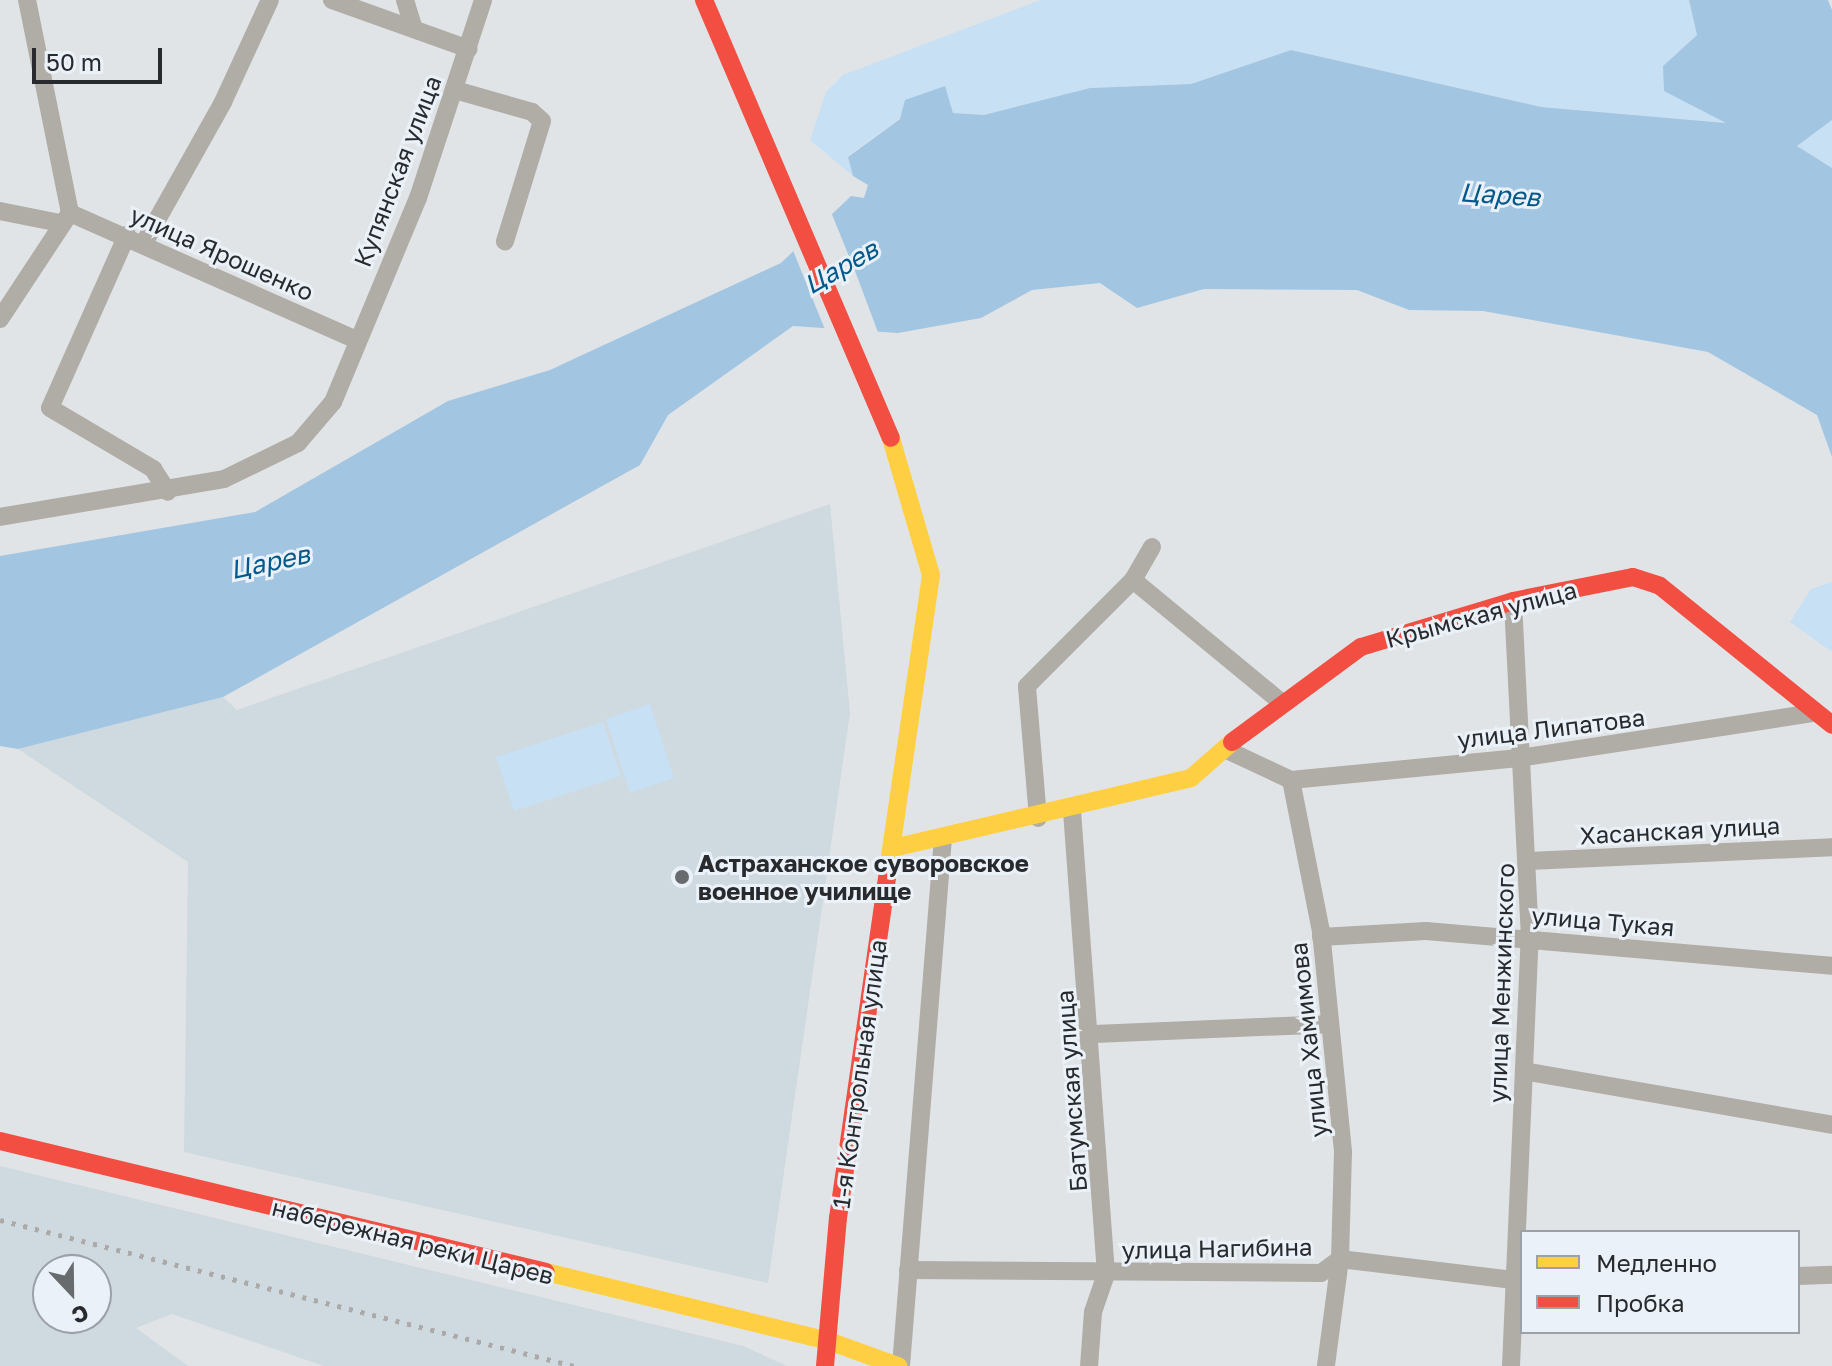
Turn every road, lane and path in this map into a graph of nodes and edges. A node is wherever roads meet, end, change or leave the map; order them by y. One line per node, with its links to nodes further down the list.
1 (27, 0): 11 (street)
2 (270, 0): 12 (street)
3 (332, 0): 7 (street)
4 (405, 0): 7 (street)
5 (483, 0): 8 (street, Купянская улица)
6 (704, 0): 31 (street, 1-я Контрольная улица)
7 (414, 29): 8 (street)
8 (469, 49): 9 (street, Купянская улица)
9 (455, 90): 13 (street); 15 (street, Купянская улица)
10 (0, 211): 11 (street, улица Ярошенко)
11 (65, 218): 12 (street, улица Ярошенко); 14 (street)
12 (135, 239): 15 (street, улица Ярошенко); 16 (street)
13 (505, 241)
14 (0, 319)
15 (354, 339): 16 (street, Купянская улица)
16 (168, 492): 17 (street)
17 (0, 517)
18 (1152, 547): 19 (street)
19 (1133, 580): 21 (street); 28 (street)
20 (1513, 601): 21 (street, Крымская улица); 22 (street, Крымская улица); 25 (street, улица Менжинского)
21 (1280, 701): 24 (street, Крымская улица)
22 (1814, 713): 23 (street, Крымская улица); 25 (street, улица Липатова)
23 (1832, 725)
24 (1229, 751): 26 (street); 27 (street, Крымская улица)
25 (1519, 758): 26 (street, улица Липатова); 32 (street, улица Менжинского)
26 (1291, 780): 33 (street, улица Хамимова)
27 (1072, 811): 28 (street, Крымская улица); 37 (street, Батумская улица)
28 (1038, 818): 29 (street, Крымская улица)
29 (943, 837): 31 (street, Крымская улица); 42 (street)
30 (1832, 847): 32 (street, Хасанская улица)
31 (893, 848): 47 (street, 1-я Контрольная улица)
32 (1529, 861): 34 (street, улица Менжинского)
33 (1321, 937): 34 (street, улица Тукая); 36 (street, улица Хамимова)
34 (1530, 938): 35 (street, улица Тукая); 38 (street, улица Менжинского)
35 (1832, 966)
36 (1329, 1024): 37 (street); 41 (street, улица Хамимова)
37 (1094, 1034): 43 (street, Батумская улица)
38 (1524, 1071): 39 (street); 46 (street, улица Менжинского)
39 (1832, 1125)
40 (0, 1141): 47 (street, набережная реки Царев)
41 (1340, 1259): 43 (street, улица Нагибина); 46 (street, улица Нагибина); 51 (street, улица Хамимова)
42 (908, 1270): 43 (street, улица Нагибина); 49 (street)
43 (1106, 1274): 50 (street, Батумская улица)
44 (1832, 1275): 45 (street)
45 (1800, 1276)
46 (1516, 1281): 52 (street, улица Менжинского)
47 (826, 1340): 48 (street, 1-я Контрольная улица); 49 (street, набережная реки Царев)
48 (825, 1366)
49 (900, 1366)
50 (1089, 1366)
51 (1326, 1366)
52 (1511, 1366)

